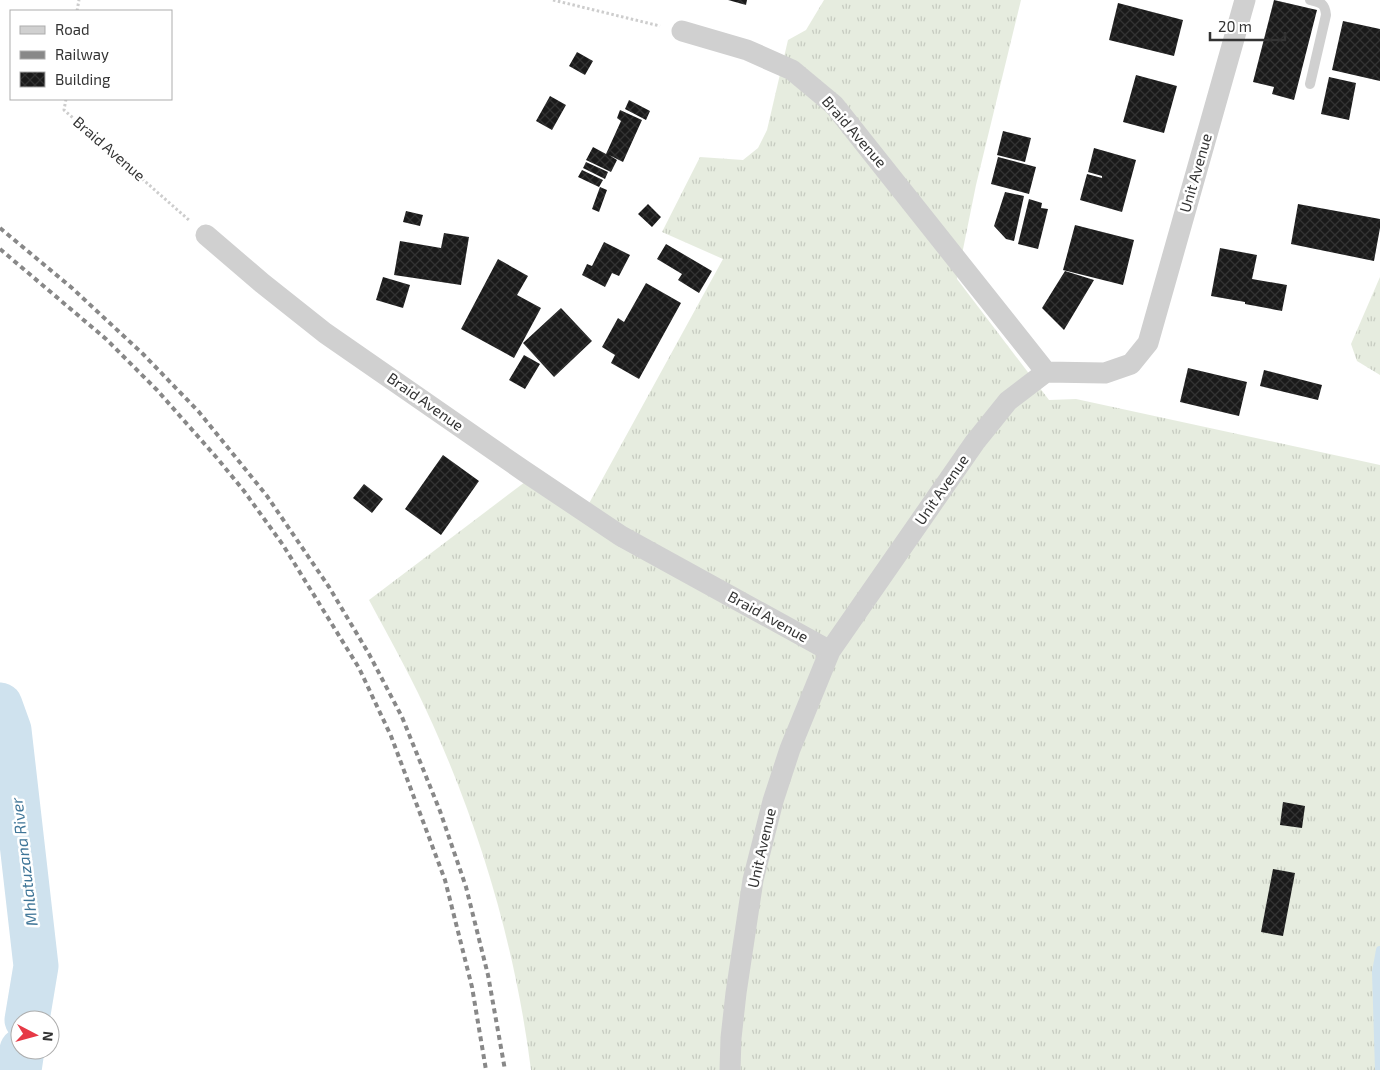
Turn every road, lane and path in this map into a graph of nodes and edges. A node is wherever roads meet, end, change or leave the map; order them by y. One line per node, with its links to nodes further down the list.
1 (553, 0): 4 (path)
2 (1245, 0): 8 (street, Unit Avenue)
3 (1310, 0): 5 (lane)
4 (682, 31): 8 (street, Braid Avenue)
5 (1310, 84)
6 (66, 100): 7 (path, Braid Avenue)
7 (206, 235): 9 (street, Braid Avenue)
8 (1046, 372): 9 (street, Unit Avenue)
9 (830, 651): 10 (street, Unit Avenue)
10 (730, 1070)

